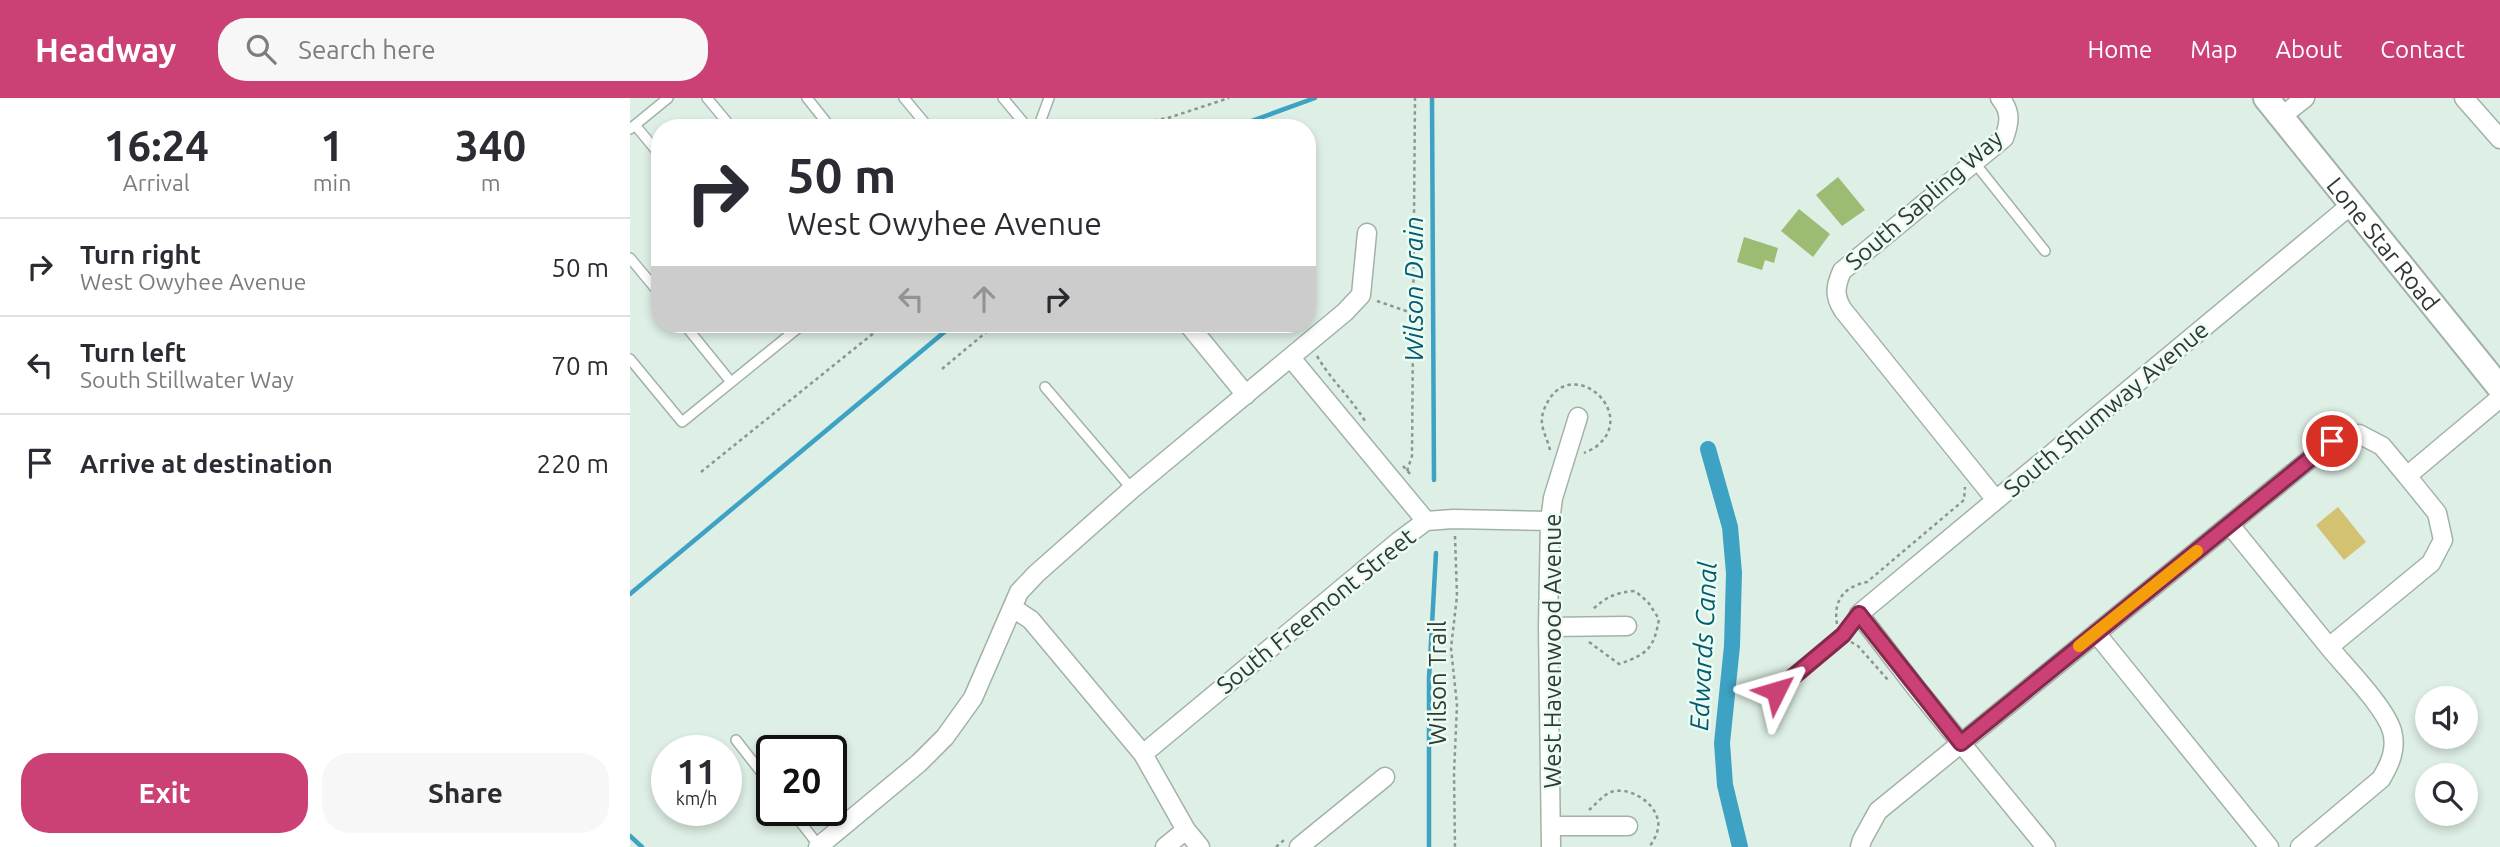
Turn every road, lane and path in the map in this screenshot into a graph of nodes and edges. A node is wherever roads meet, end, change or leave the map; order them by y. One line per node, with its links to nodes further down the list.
1 (668, 98): 19 (lane)
2 (707, 98): 13 (lane)
3 (807, 98): 14 (lane)
4 (904, 98): 15 (lane)
5 (1003, 98): 16 (lane)
6 (1049, 98): 17 (lane)
7 (1229, 98): 18 (path)
8 (1415, 98): 29 (path)
9 (2000, 98): 22 (street, South Sapling Way)
10 (2305, 98): 12 (street)
11 (2464, 98): 20 (street)
12 (2272, 103): 23 (main road, Lone Star Road)
13 (724, 119)
14 (824, 119)
15 (922, 119)
16 (1020, 119)
17 (1041, 119)
18 (1162, 119)
19 (632, 127): 21 (lane)
20 (2500, 139)
21 (651, 146)
22 (1974, 162): 25 (lane); 49 (street, South Sapling Way)
23 (2352, 204): 40 (main road, Lone Star Road); 49 (street, South Shumway Avenue)
24 (1367, 233): 28 (street)
25 (2045, 251)
26 (630, 258): 27 (lane)
27 (651, 283)
28 (1361, 295): 29 (path); 35 (street)
29 (1412, 313): 47 (path)
30 (691, 333): 38 (lane)
31 (789, 333): 38 (lane)
32 (874, 333): 44 (path)
33 (985, 333): 37 (path)
34 (1195, 333): 41 (street)
35 (1291, 358): 41 (street); 47 (street)
36 (630, 359): 38 (lane)
37 (942, 369)
38 (731, 382)
39 (1045, 387): 48 (lane)
40 (2500, 388)
41 (1246, 395): 48 (street)
42 (2500, 398): 45 (street)
43 (1578, 417): 50 (street, West Havenwood Avenue)
44 (701, 472)
45 (2407, 476): 52 (street); 61 (street)
46 (1960, 477): 60 (path)
47 (1393, 481): 51 (street)
48 (1132, 489): 55 (street)
49 (1996, 500): 56 (street, South Shumway Avenue)
50 (1550, 521): 53 (street, South Freemont Street); 58 (street, West Havenwood Avenue)
51 (1426, 522): 53 (street, South Freemont Street); 66 (street, South Freemont Street)
52 (2230, 525): 59 (street); 61 (street)
53 (1453, 527): 54 (path); 78 (path, Wilson Trail)
54 (1466, 535)
55 (1013, 608): 66 (street); 74 (street)
56 (1859, 614): 60 (lane); 64 (street)
57 (1627, 626): 58 (street)
58 (1548, 627): 70 (street, West Havenwood Avenue)
59 (2096, 633): 64 (street); 81 (street)
60 (1843, 635): 62 (path); 63 (lane)
61 (2329, 647): 82 (street)
62 (1894, 684)
63 (1776, 691)
64 (1961, 743): 73 (street); 80 (street)
65 (742, 748): 67 (lane)
66 (1143, 754): 72 (street)
67 (756, 766)
68 (1385, 777): 77 (street)
69 (803, 826): 74 (lane)
70 (1551, 826): 71 (street); 79 (street, West Havenwood Avenue)
71 (1628, 826)
72 (1186, 830): 75 (street); 76 (street)
73 (1861, 843)
74 (818, 847)
75 (1165, 847)
76 (1200, 847)
77 (1299, 847)
78 (1455, 847)
79 (1550, 847)
80 (2046, 847)
81 (2269, 847)
82 (2300, 847)

